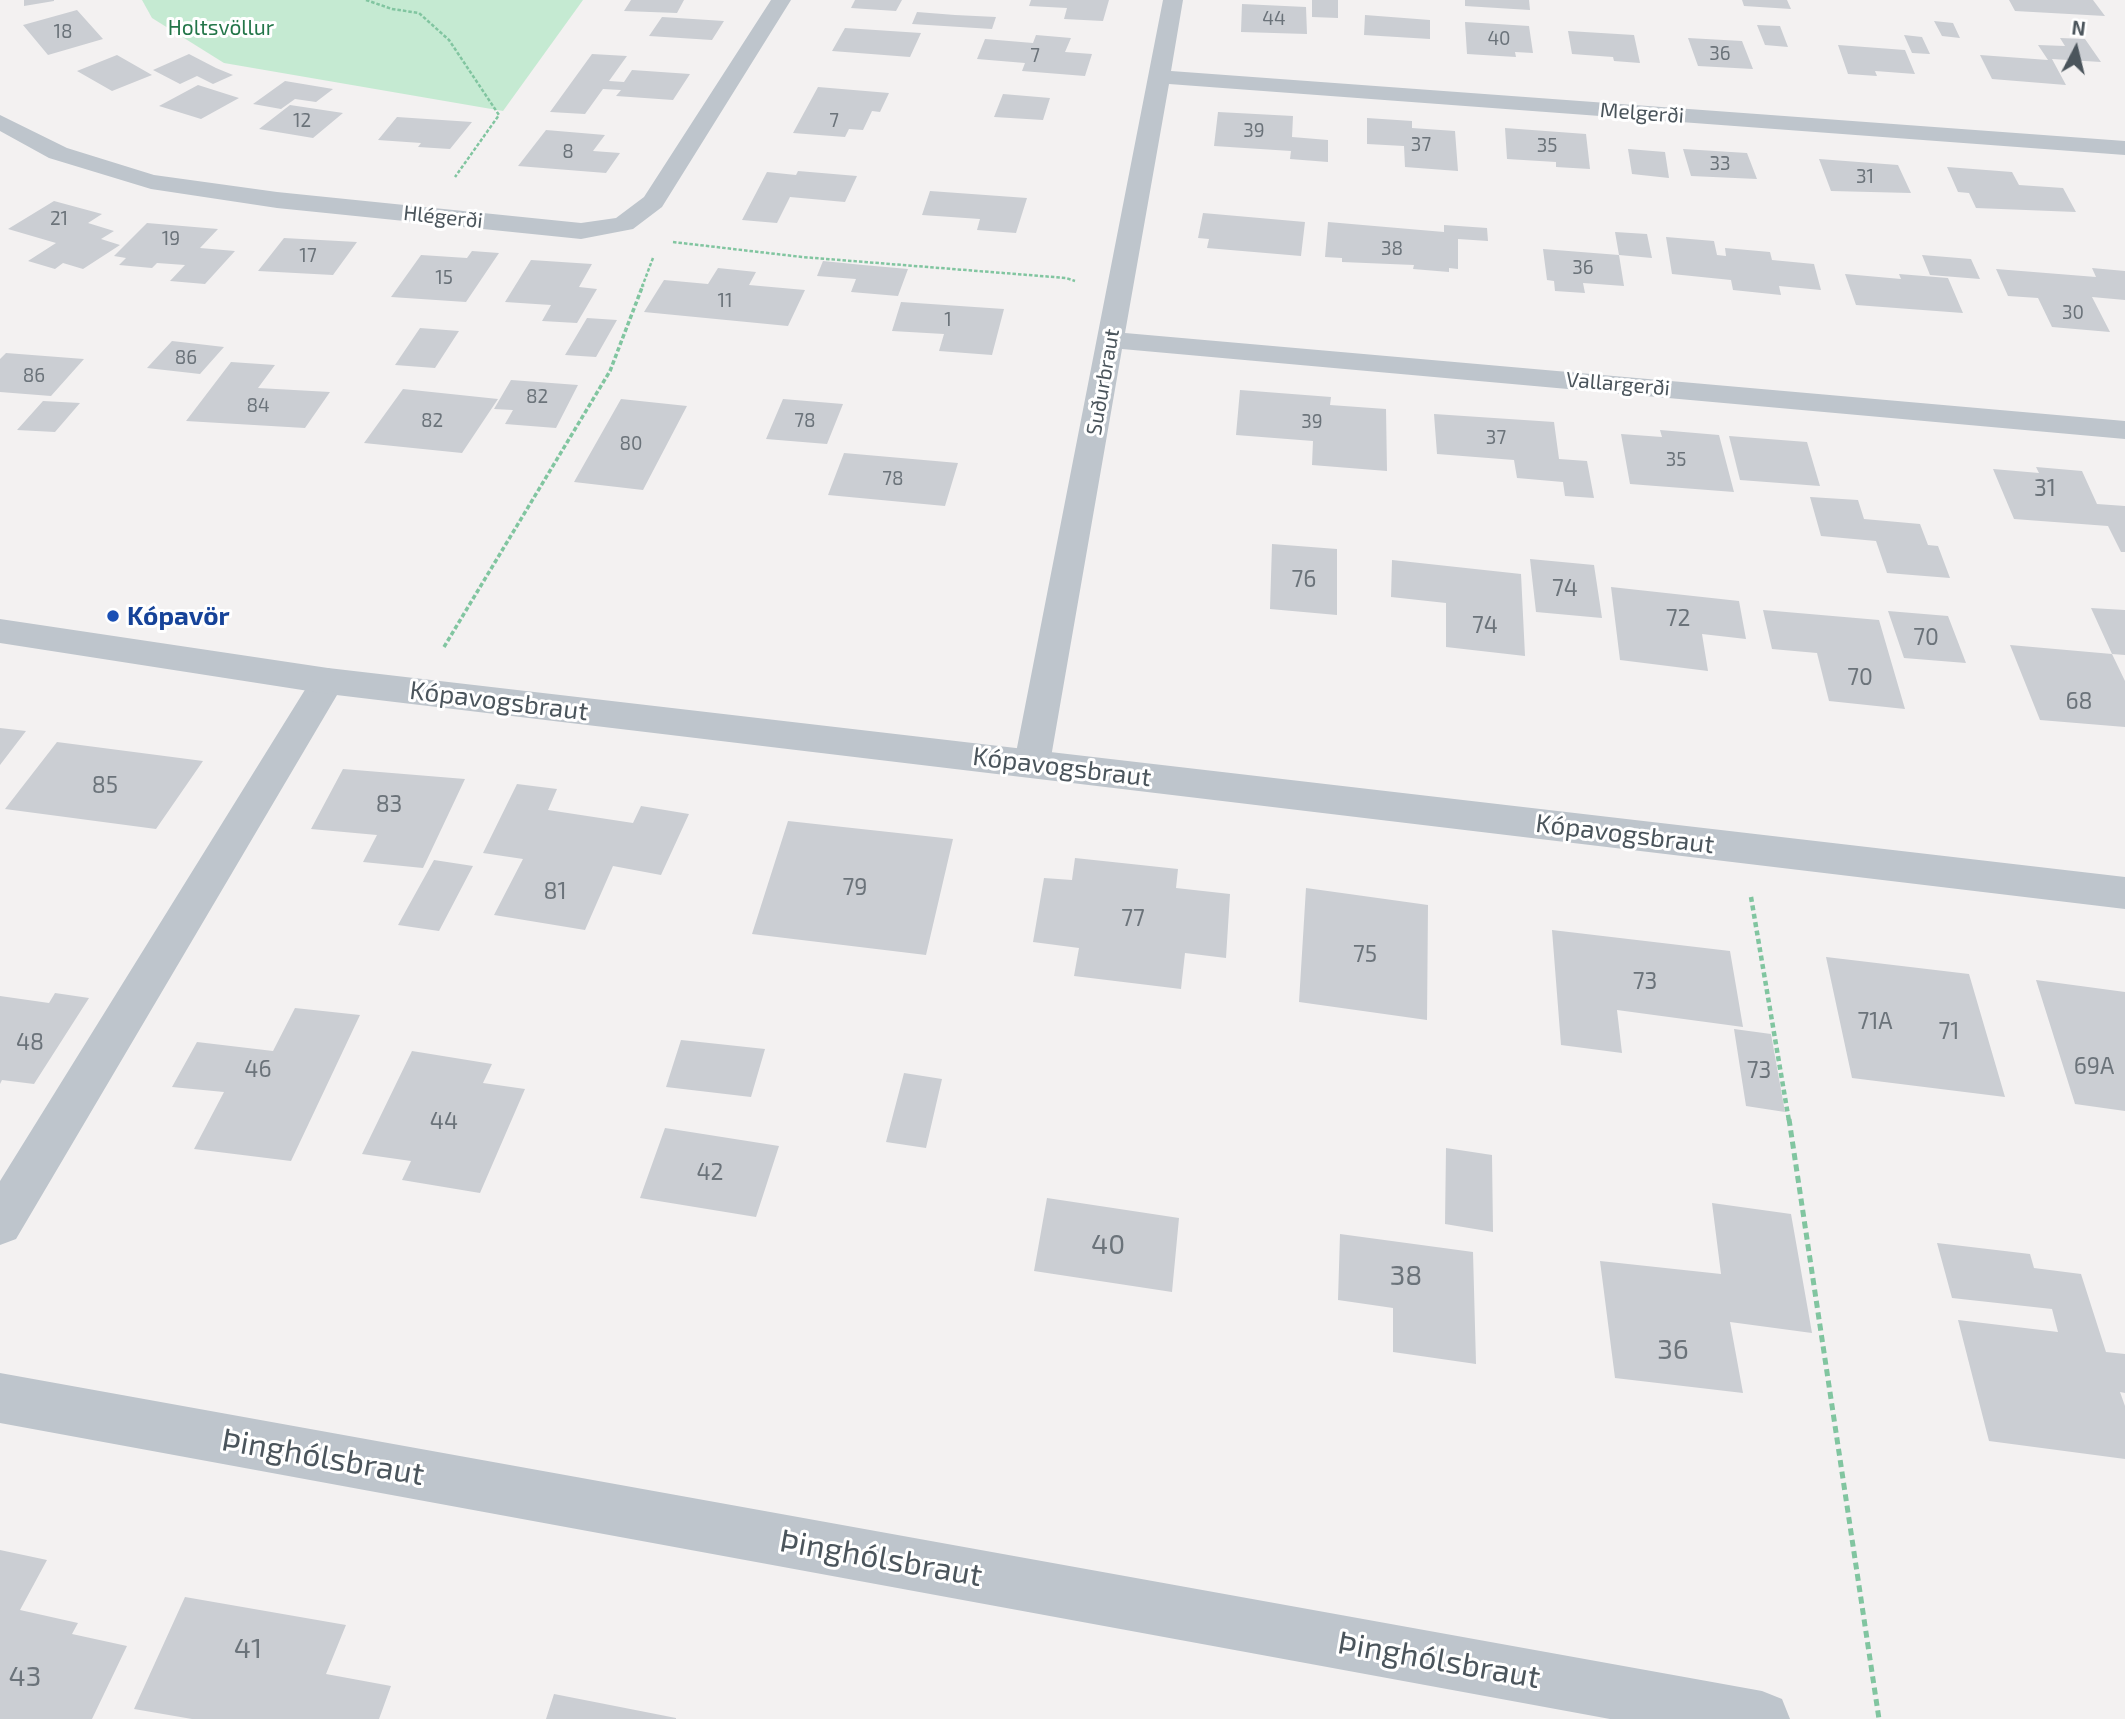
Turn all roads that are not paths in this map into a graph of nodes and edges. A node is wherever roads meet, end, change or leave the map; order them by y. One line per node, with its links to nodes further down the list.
1 (781, 0): 4 (street, Hlégerði)
2 (1173, 0): 3 (street, Suðurbraut)
3 (1159, 78): 5 (street, Melgerði); 6 (street, Suðurbraut)
4 (0, 122)
5 (2125, 148)
6 (1110, 340): 7 (street, Vallargerði); 10 (street, Suðurbraut)
7 (2125, 430)
8 (0, 631): 9 (street, Kópavogsbraut)
9 (328, 681): 10 (street, Kópavogsbraut); 12 (street)
10 (1032, 764): 11 (street, Kópavogsbraut)
11 (2125, 893)
12 (0, 1223)
13 (0, 1398): 14 (street, Þinghólsbraut)
14 (1762, 1719)

